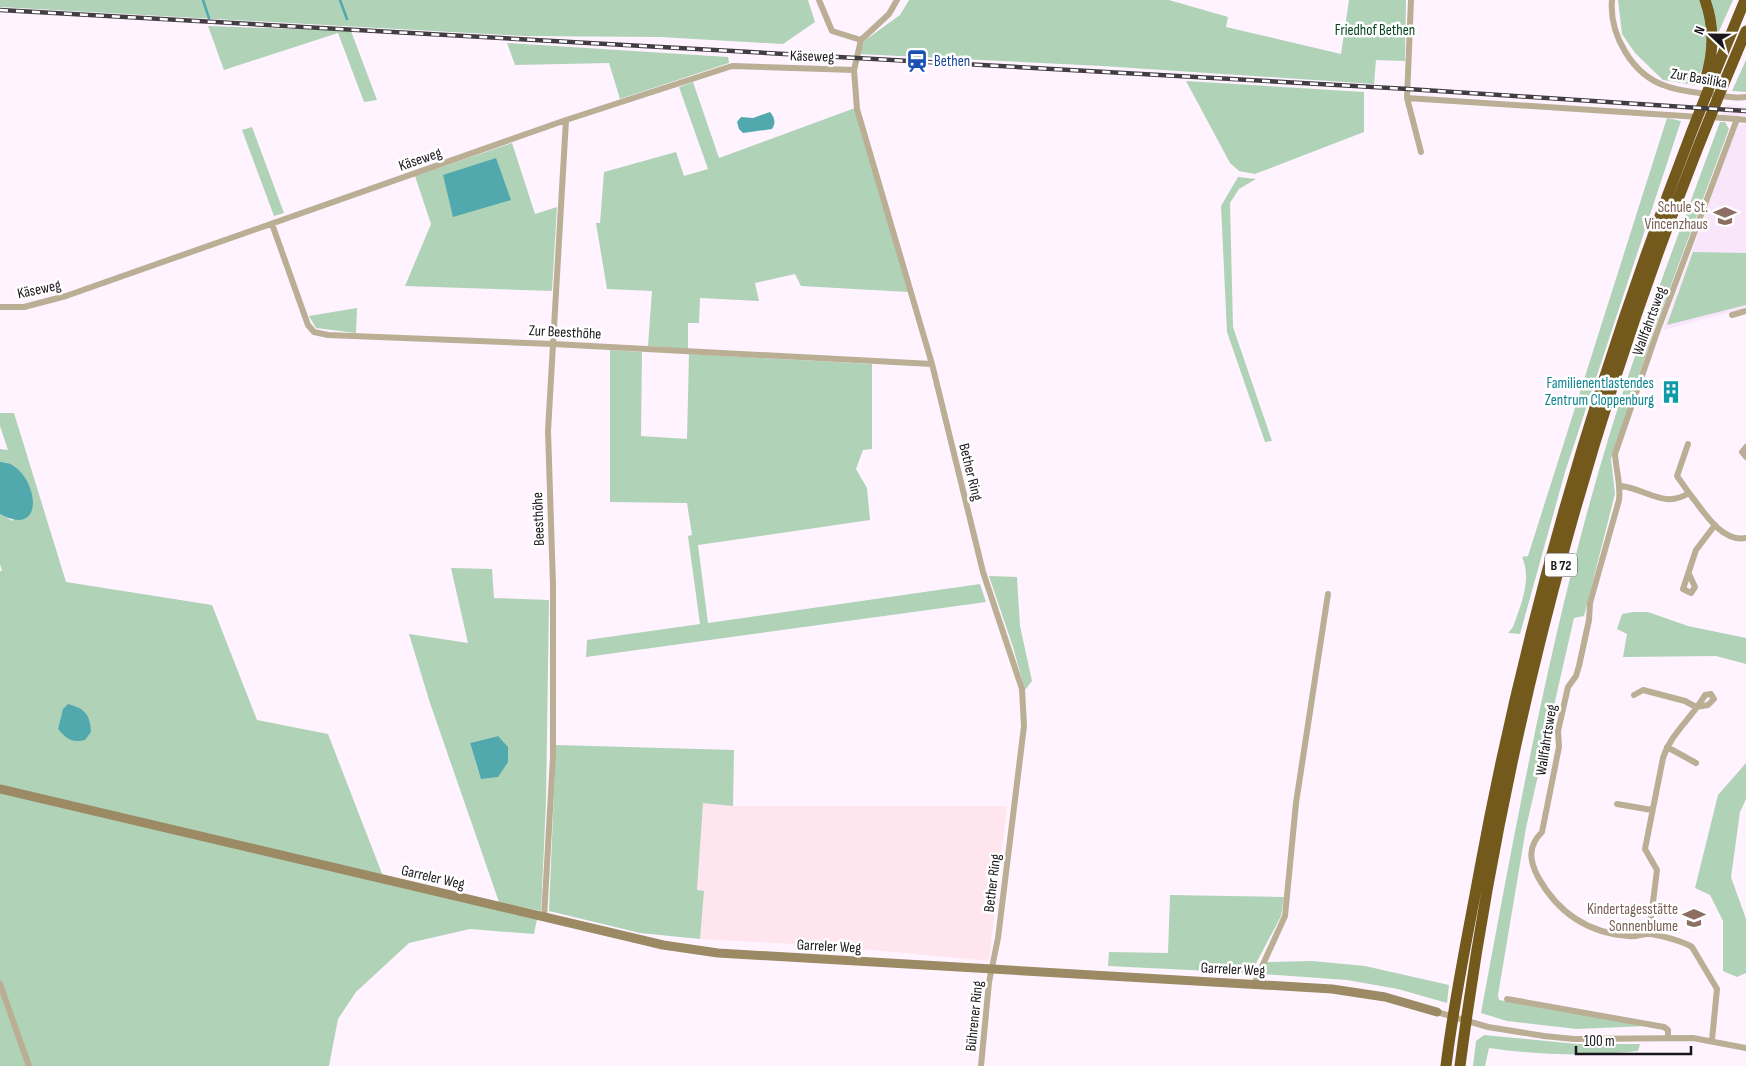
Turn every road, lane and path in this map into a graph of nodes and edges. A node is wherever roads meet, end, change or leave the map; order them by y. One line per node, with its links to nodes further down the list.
1 (819, 0): 8 (street)
2 (897, 0): 8 (street)
3 (1410, 0): 12 (street)
4 (1612, 0): 11 (street, Zur Basilika)
5 (1705, 0): 10 (highway, B 72)
6 (1745, 0): 10 (highway, B 72)
7 (1746, 31): 51 (highway, B 72)
8 (861, 40): 9 (street, Bether Ring)
9 (854, 70): 14 (street, Käseweg); 22 (street, Bether Ring)
10 (1710, 75): 50 (highway, B 72)
11 (1746, 96)
12 (1407, 98): 13 (street); 16 (street)
13 (1737, 119): 15 (street); 26 (street, Wallfahrtsweg)
14 (566, 120): 17 (street, Käseweg); 21 (street, Beesthöhe)
15 (1746, 120)
16 (1421, 152)
17 (272, 224): 18 (street, Käseweg); 21 (street, Zur Beesthöhe)
18 (0, 308)
19 (1746, 311): 20 (street)
20 (1732, 315)
21 (553, 344): 22 (street, Zur Beesthöhe); 38 (street, Beesthöhe)
22 (932, 364): 40 (street, Bether Ring)
23 (1688, 444): 27 (street)
24 (1746, 447): 25 (street)
25 (1746, 458)
26 (1621, 486): 27 (street); 39 (street, Wallfahrtsweg)
27 (1688, 493): 28 (street)
28 (1715, 525): 29 (street); 30 (street)
29 (1746, 538)
30 (1689, 574)
31 (1328, 594): 42 (street)
32 (1634, 695): 33 (street)
33 (1667, 748): 34 (street); 37 (street)
34 (1696, 764)
35 (0, 789): 38 (street, Garreler Weg)
36 (1617, 804): 37 (street)
37 (1652, 810): 39 (street)
38 (544, 918): 40 (street, Garreler Weg)
39 (1649, 934): 46 (street, Wallfahrtsweg)
40 (992, 969): 42 (street, Garreler Weg); 49 (street, Bührener Ring)
41 (0, 984): 48 (street)
42 (1254, 984): 44 (street, Garreler Weg)
43 (1508, 999): 45 (street)
44 (1436, 1012): 45 (street, Garreler Weg)
45 (1668, 1037): 46 (street, Garreler Weg)
46 (1712, 1040): 47 (street, Garreler Weg)
47 (1746, 1048)
48 (29, 1066)
49 (981, 1066)
50 (1446, 1066)
51 (1460, 1066)

